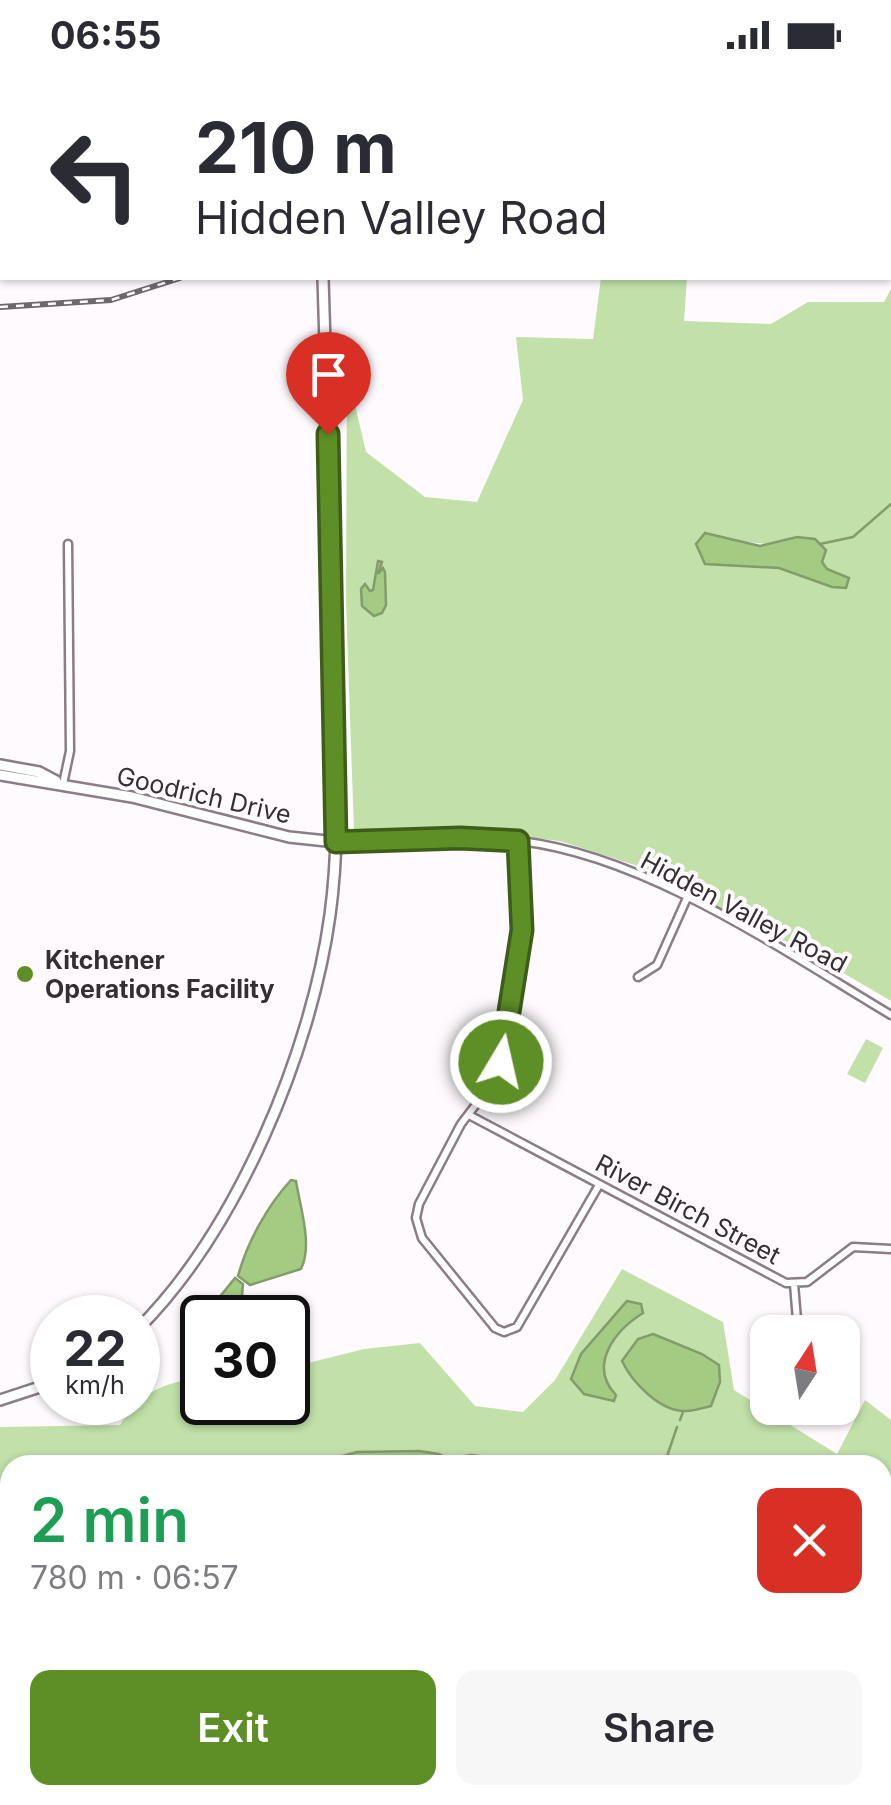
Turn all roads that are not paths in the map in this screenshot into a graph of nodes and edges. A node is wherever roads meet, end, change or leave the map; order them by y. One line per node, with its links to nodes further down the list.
1 (323, 280): 7 (street)
2 (68, 544): 5 (street)
3 (0, 765): 5 (street, Goodrich Drive)
4 (0, 775): 5 (street, Goodrich Drive)
5 (64, 784): 7 (street, Goodrich Drive)
6 (518, 841): 7 (street, Hidden Valley Road); 8 (street, Hidden Valley Road); 11 (street)
7 (336, 842): 15 (street)
8 (687, 898): 9 (street); 10 (street, Hidden Valley Road)
9 (638, 977)
10 (891, 1016)
11 (469, 1115): 12 (street, River Birch Street); 12 (street)
12 (598, 1185): 14 (street, River Birch Street)
13 (891, 1249): 14 (street, River Birch Street)
14 (794, 1284): 16 (street)
15 (160, 1304)
16 (797, 1315)
17 (30, 1390): 18 (street)
18 (0, 1400)

